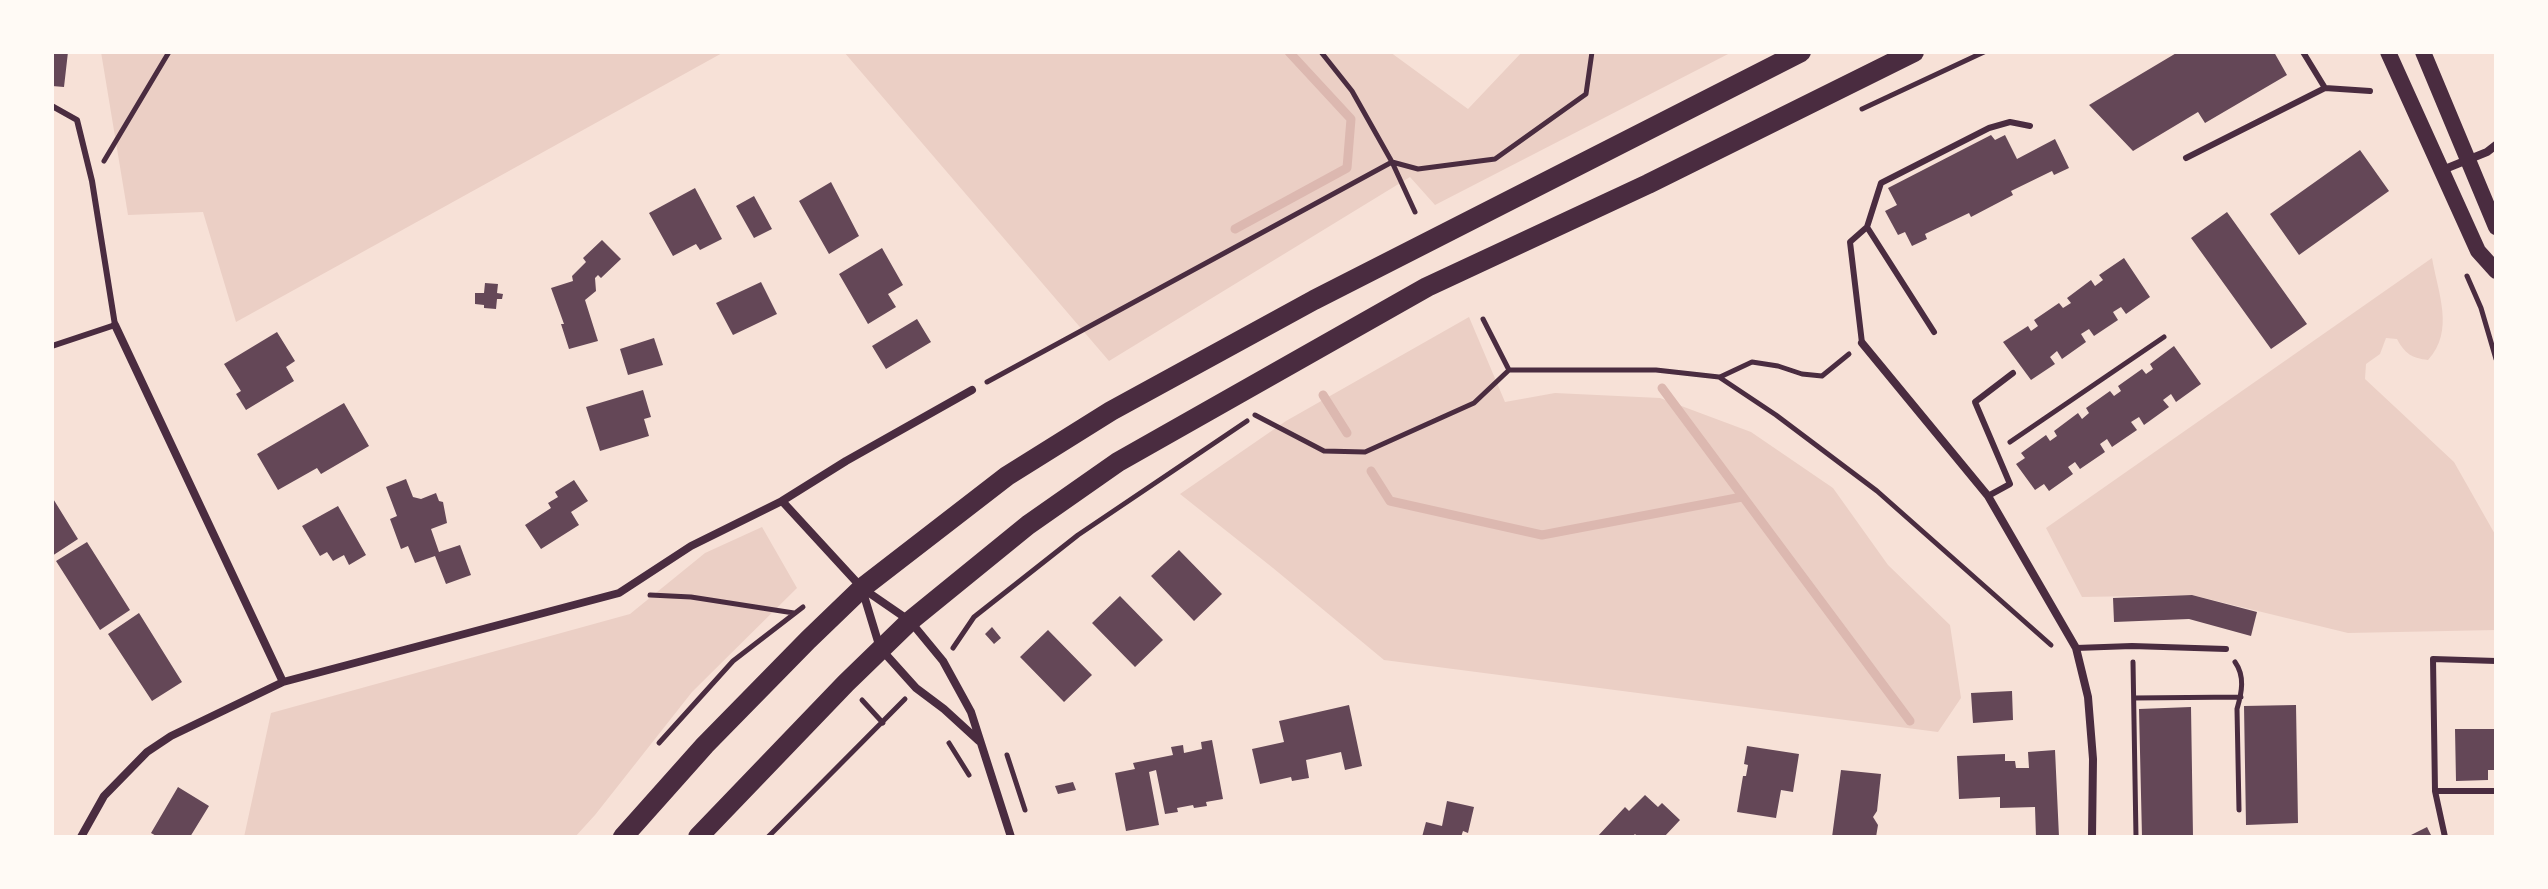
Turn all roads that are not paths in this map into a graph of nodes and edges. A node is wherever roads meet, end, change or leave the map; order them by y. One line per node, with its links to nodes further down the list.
1 (1801, 52): 25 (main road)
2 (1914, 52): 26 (main road)
3 (2303, 52): 6 (lane)
4 (2388, 52): 13 (main road)
5 (2423, 52): 12 (main road)
6 (2325, 88): 7 (lane); 11 (lane)
7 (2370, 91)
8 (52, 106): 17 (lane)
9 (2030, 126): 14 (lane)
10 (2496, 145): 12 (street)
11 (2186, 158)
12 (2468, 160): 13 (street); 15 (main road)
13 (2440, 171): 16 (main road)
14 (1867, 227): 18 (lane); 19 (lane)
15 (2496, 227)
16 (2496, 271)
17 (115, 325): 20 (lane); 31 (street)
18 (1934, 332)
19 (1862, 343): 23 (street)
20 (52, 346)
21 (2013, 373): 23 (lane)
22 (972, 390): 24 (street)
23 (1988, 496): 28 (street)
24 (782, 501): 25 (street); 31 (street)
25 (862, 588): 26 (street); 27 (street); 36 (main road)
26 (910, 621): 27 (main road); 32 (street)
27 (880, 648): 32 (street); 37 (main road)
28 (2076, 648): 29 (lane); 39 (street)
29 (2226, 649)
30 (2496, 661): 33 (lane)
31 (283, 682): 35 (street)
32 (979, 741): 38 (street)
33 (2435, 791): 34 (lane); 40 (lane)
34 (2496, 791)
35 (81, 837)
36 (623, 837)
37 (698, 837)
38 (1011, 837)
39 (2092, 837)
40 (2445, 837)

